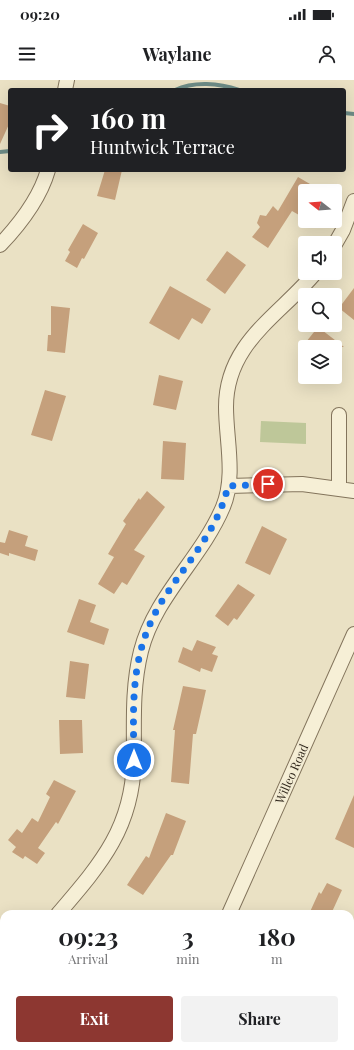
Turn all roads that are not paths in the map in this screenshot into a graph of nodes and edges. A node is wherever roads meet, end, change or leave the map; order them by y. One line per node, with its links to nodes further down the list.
1 (47, 172): 4 (street)
2 (354, 200): 3 (street)
3 (340, 236)
4 (0, 245)
5 (309, 280): 7 (street)
6 (340, 415): 8 (street)
7 (228, 486): 8 (street); 11 (street)
8 (340, 489): 9 (street)
9 (354, 491)
10 (354, 634): 12 (street, Willeo Road)
11 (61, 910)
12 (231, 910)

